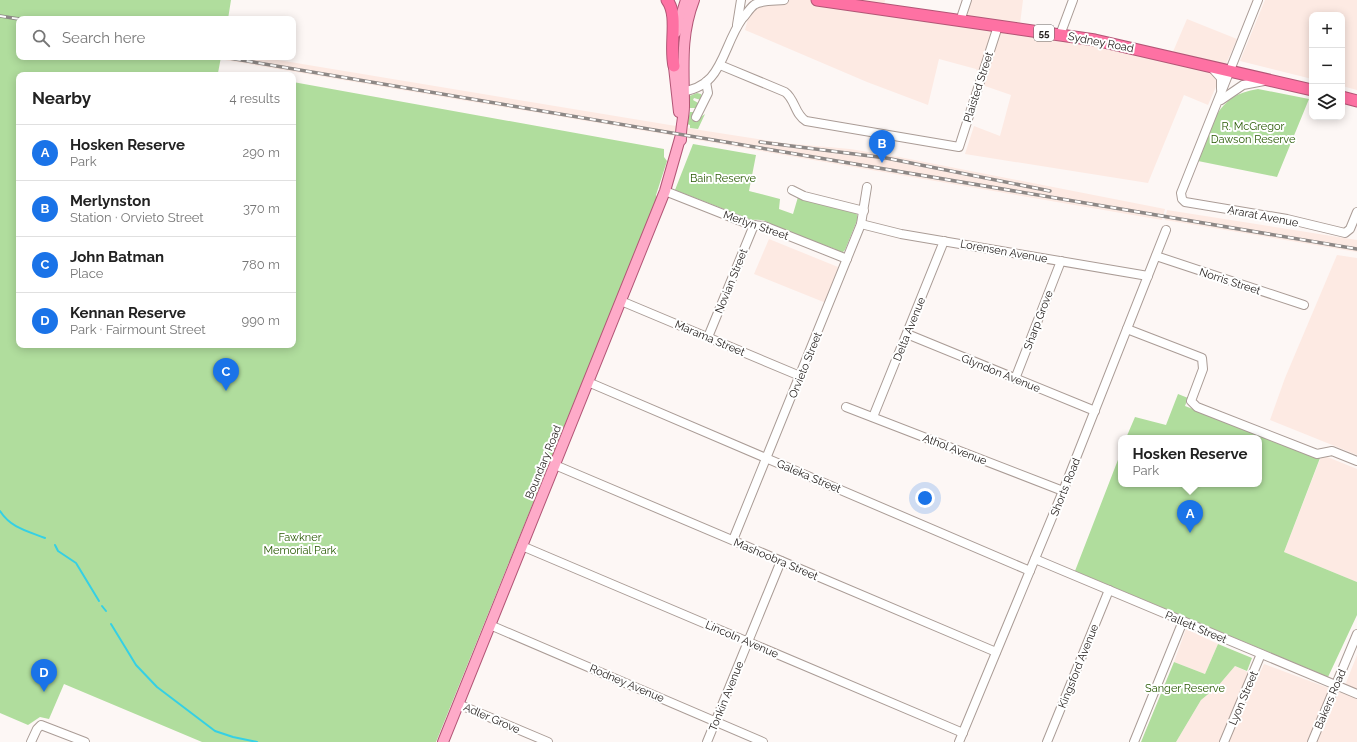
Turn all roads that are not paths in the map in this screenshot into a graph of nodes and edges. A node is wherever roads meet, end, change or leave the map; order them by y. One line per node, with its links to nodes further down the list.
1 (667, 0): 15 (highway)
2 (686, 0): 15 (main road, Boundary Road)
3 (694, 0): 21 (main road, Boundary Road)
4 (741, 0): 13 (street)
5 (784, 0): 13 (street)
6 (817, 0): 10 (highway, Sydney Road / 55)
7 (967, 0): 11 (street)
8 (1073, 0): 14 (street)
9 (1258, 0): 18 (street)
10 (861, 3): 11 (highway, Sydney Road / 55)
11 (960, 21): 12 (highway, Sydney Road / 55)
12 (998, 26): 14 (highway, Sydney Road / 55); 16 (street, Plaisted Street)
13 (736, 28): 16 (street)
14 (1060, 35): 17 (highway, Sydney Road / 55)
15 (674, 66): 21 (main road, Boundary Road)
16 (720, 66): 20 (street)
17 (1210, 66): 18 (highway, Sydney Road / 55); 24 (street)
18 (1230, 71): 19 (highway, Sydney Road / 55); 24 (street)
19 (1268, 80): 22 (highway, Sydney Road / 55); 24 (street)
20 (702, 84): 21 (street); 26 (street)
21 (680, 89): 29 (main road, Boundary Road)
22 (1309, 89)
23 (1345, 98): 25 (highway)
24 (1219, 100): 31 (street, Ararat Avenue)
25 (1357, 101)
26 (696, 117)
27 (867, 187): 30 (street, Orvieto Street)
28 (792, 190): 30 (street)
29 (665, 191): 33 (street, Merlyn Street); 40 (main road, Boundary Road)
30 (864, 211): 32 (street, Orvieto Street)
31 (1357, 212)
32 (860, 224): 35 (street, Lorensen Avenue); 37 (street, Orvieto Street)
33 (754, 225): 37 (street, Merlyn Street); 44 (street, Novian Street)
34 (1166, 230): 36 (street, Shorts Road)
35 (944, 241): 38 (street, Lorensen Avenue); 43 (street, Delta Avenue)
36 (1156, 256): 39 (street, Shorts Road); 41 (street, Norris Street)
37 (847, 259): 45 (street, Orvieto Street)
38 (1061, 261): 39 (street, Lorensen Avenue); 46 (street, Sharp Grove)
39 (1148, 276): 42 (street, Shorts Road)
40 (621, 300): 44 (street, Marama Street); 47 (main road, Boundary Road)
41 (1304, 305)
42 (1127, 330): 49 (street, Shorts Road); 52 (street)
43 (907, 334): 46 (street, Glyndon Avenue); 50 (street, Delta Avenue)
44 (708, 338): 45 (street, Marama Street)
45 (800, 376): 51 (street, Orvieto Street)
46 (1015, 378): 49 (street, Glyndon Avenue)
47 (588, 382): 51 (street, Galeka Street); 53 (main road, Boundary Road)
48 (846, 407): 50 (street, Athol Avenue)
49 (1095, 411): 54 (street, Shorts Road)
50 (873, 417): 54 (street, Athol Avenue)
51 (766, 458): 55 (street, Orvieto Street); 59 (street, Galeka Street)
52 (1357, 461)
53 (555, 465): 55 (street, Mashoobra Street); 56 (main road, Boundary Road)
54 (1063, 491): 57 (street, Shorts Road)
55 (733, 540): 58 (street, Mashoobra Street)
56 (522, 546): 62 (main road, Boundary Road); 64 (street, Lincoln Avenue)
57 (1035, 559): 59 (street, Shorts Road); 60 (street, Pallett Street)
58 (781, 561): 64 (street, Tonkin Avenue); 65 (street, Mashoobra Street)
59 (1030, 571): 65 (street, Shorts Road)
60 (1109, 590): 61 (street, Pallett Street); 80 (street, Kingsford Avenue)
61 (1183, 621): 66 (street, Pallett Street); 81 (street)
62 (490, 625): 69 (main road, Boundary Road); 70 (street, Rodney Avenue)
63 (1357, 634): 67 (street, Bakers Road)
64 (748, 642): 70 (street, Tonkin Avenue); 71 (street, Lincoln Avenue)
65 (996, 652): 71 (street, Shorts Road)
66 (1261, 654): 67 (street, Pallett Street); 82 (street, Lyon Street)
67 (1336, 685): 68 (street, Pallett Street); 83 (street, Bakers Road)
68 (1357, 694)
69 (458, 704): 72 (street, Adler Grove); 75 (main road, Boundary Road)
70 (716, 722): 77 (street, Tonkin Avenue); 78 (street, Rodney Avenue)
71 (963, 733): 79 (street, Shorts Road)
72 (533, 739): 76 (street, Adler Grove)
73 (31, 742): 74 (street)
74 (85, 742)
75 (443, 742)
76 (548, 742)
77 (707, 742)
78 (763, 742)
79 (959, 742)
80 (1047, 742)
81 (1134, 742)
82 (1224, 742)
83 (1312, 742)

